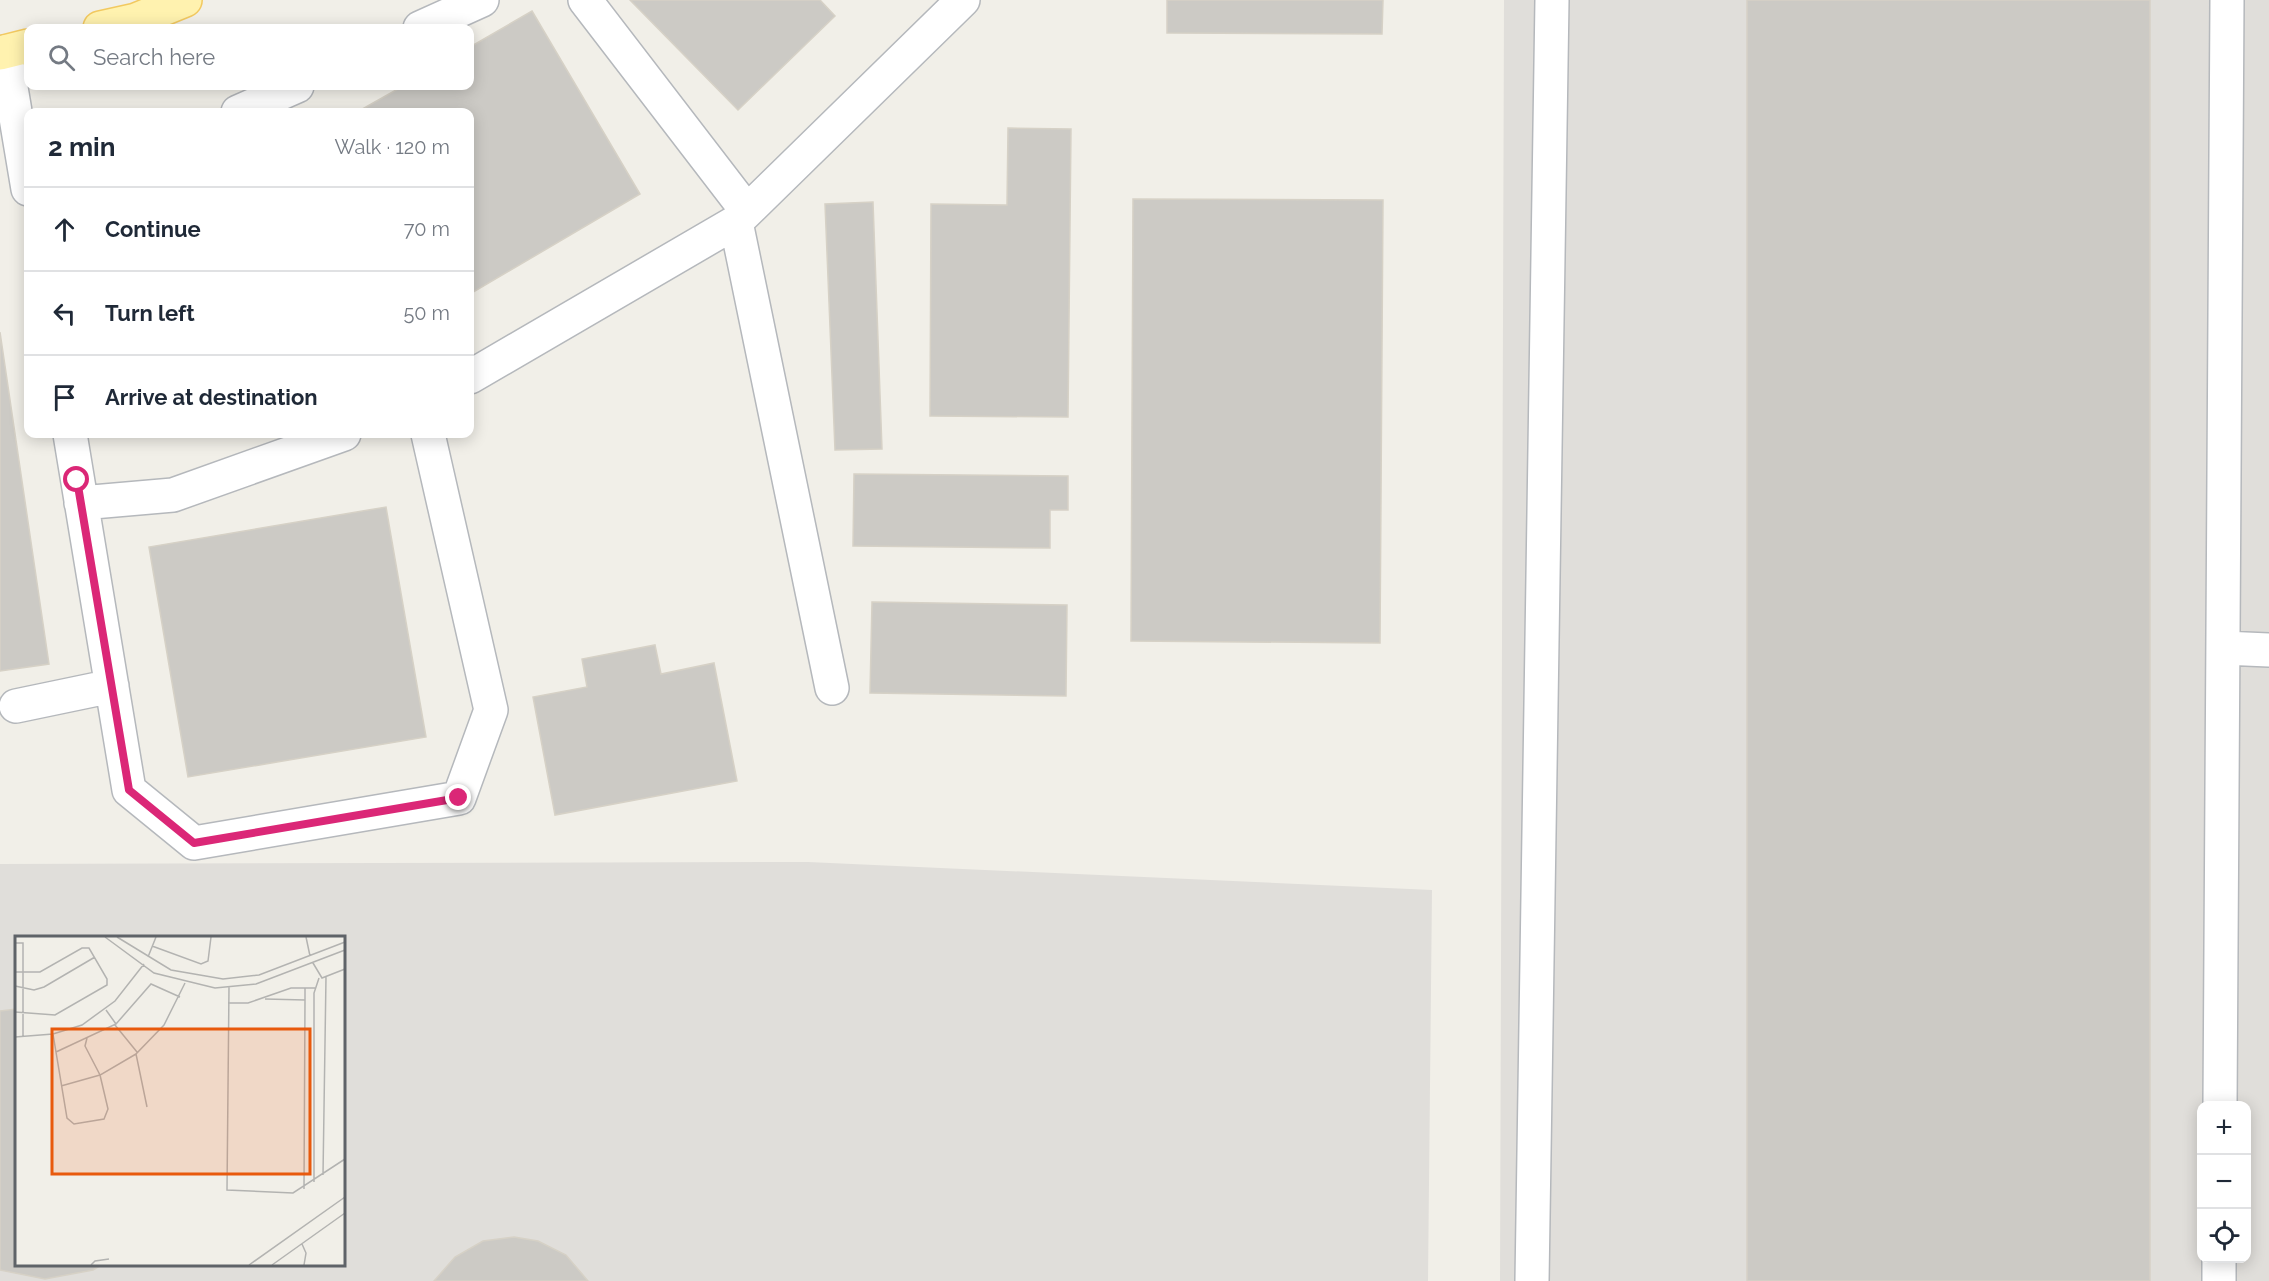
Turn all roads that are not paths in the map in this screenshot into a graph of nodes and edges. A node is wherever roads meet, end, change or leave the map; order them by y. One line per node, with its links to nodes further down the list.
1 (185, 0): 7 (main road)
2 (482, 0): 8 (lane)
3 (585, 0): 15 (lane)
4 (963, 0): 15 (lane)
5 (1551, 0): 28 (lane)
6 (2227, 0): 21 (lane)
7 (118, 24)
8 (429, 24)
9 (11, 50): 14 (lane)
10 (288, 90): 12 (lane)
11 (306, 90): 13 (lane)
12 (247, 108)
13 (300, 108)
14 (24, 156)
15 (741, 216): 16 (lane); 24 (lane)
16 (474, 375)
17 (71, 438): 20 (lane)
18 (333, 438): 20 (lane)
19 (429, 438): 23 (lane)
20 (81, 503): 23 (lane)
21 (2223, 648): 22 (lane); 26 (lane)
22 (2269, 650)
23 (112, 686): 25 (lane)
24 (832, 688)
25 (15, 706)
26 (2220, 1101)
27 (2219, 1263): 29 (lane)
28 (1532, 1281)
29 (2219, 1281)

